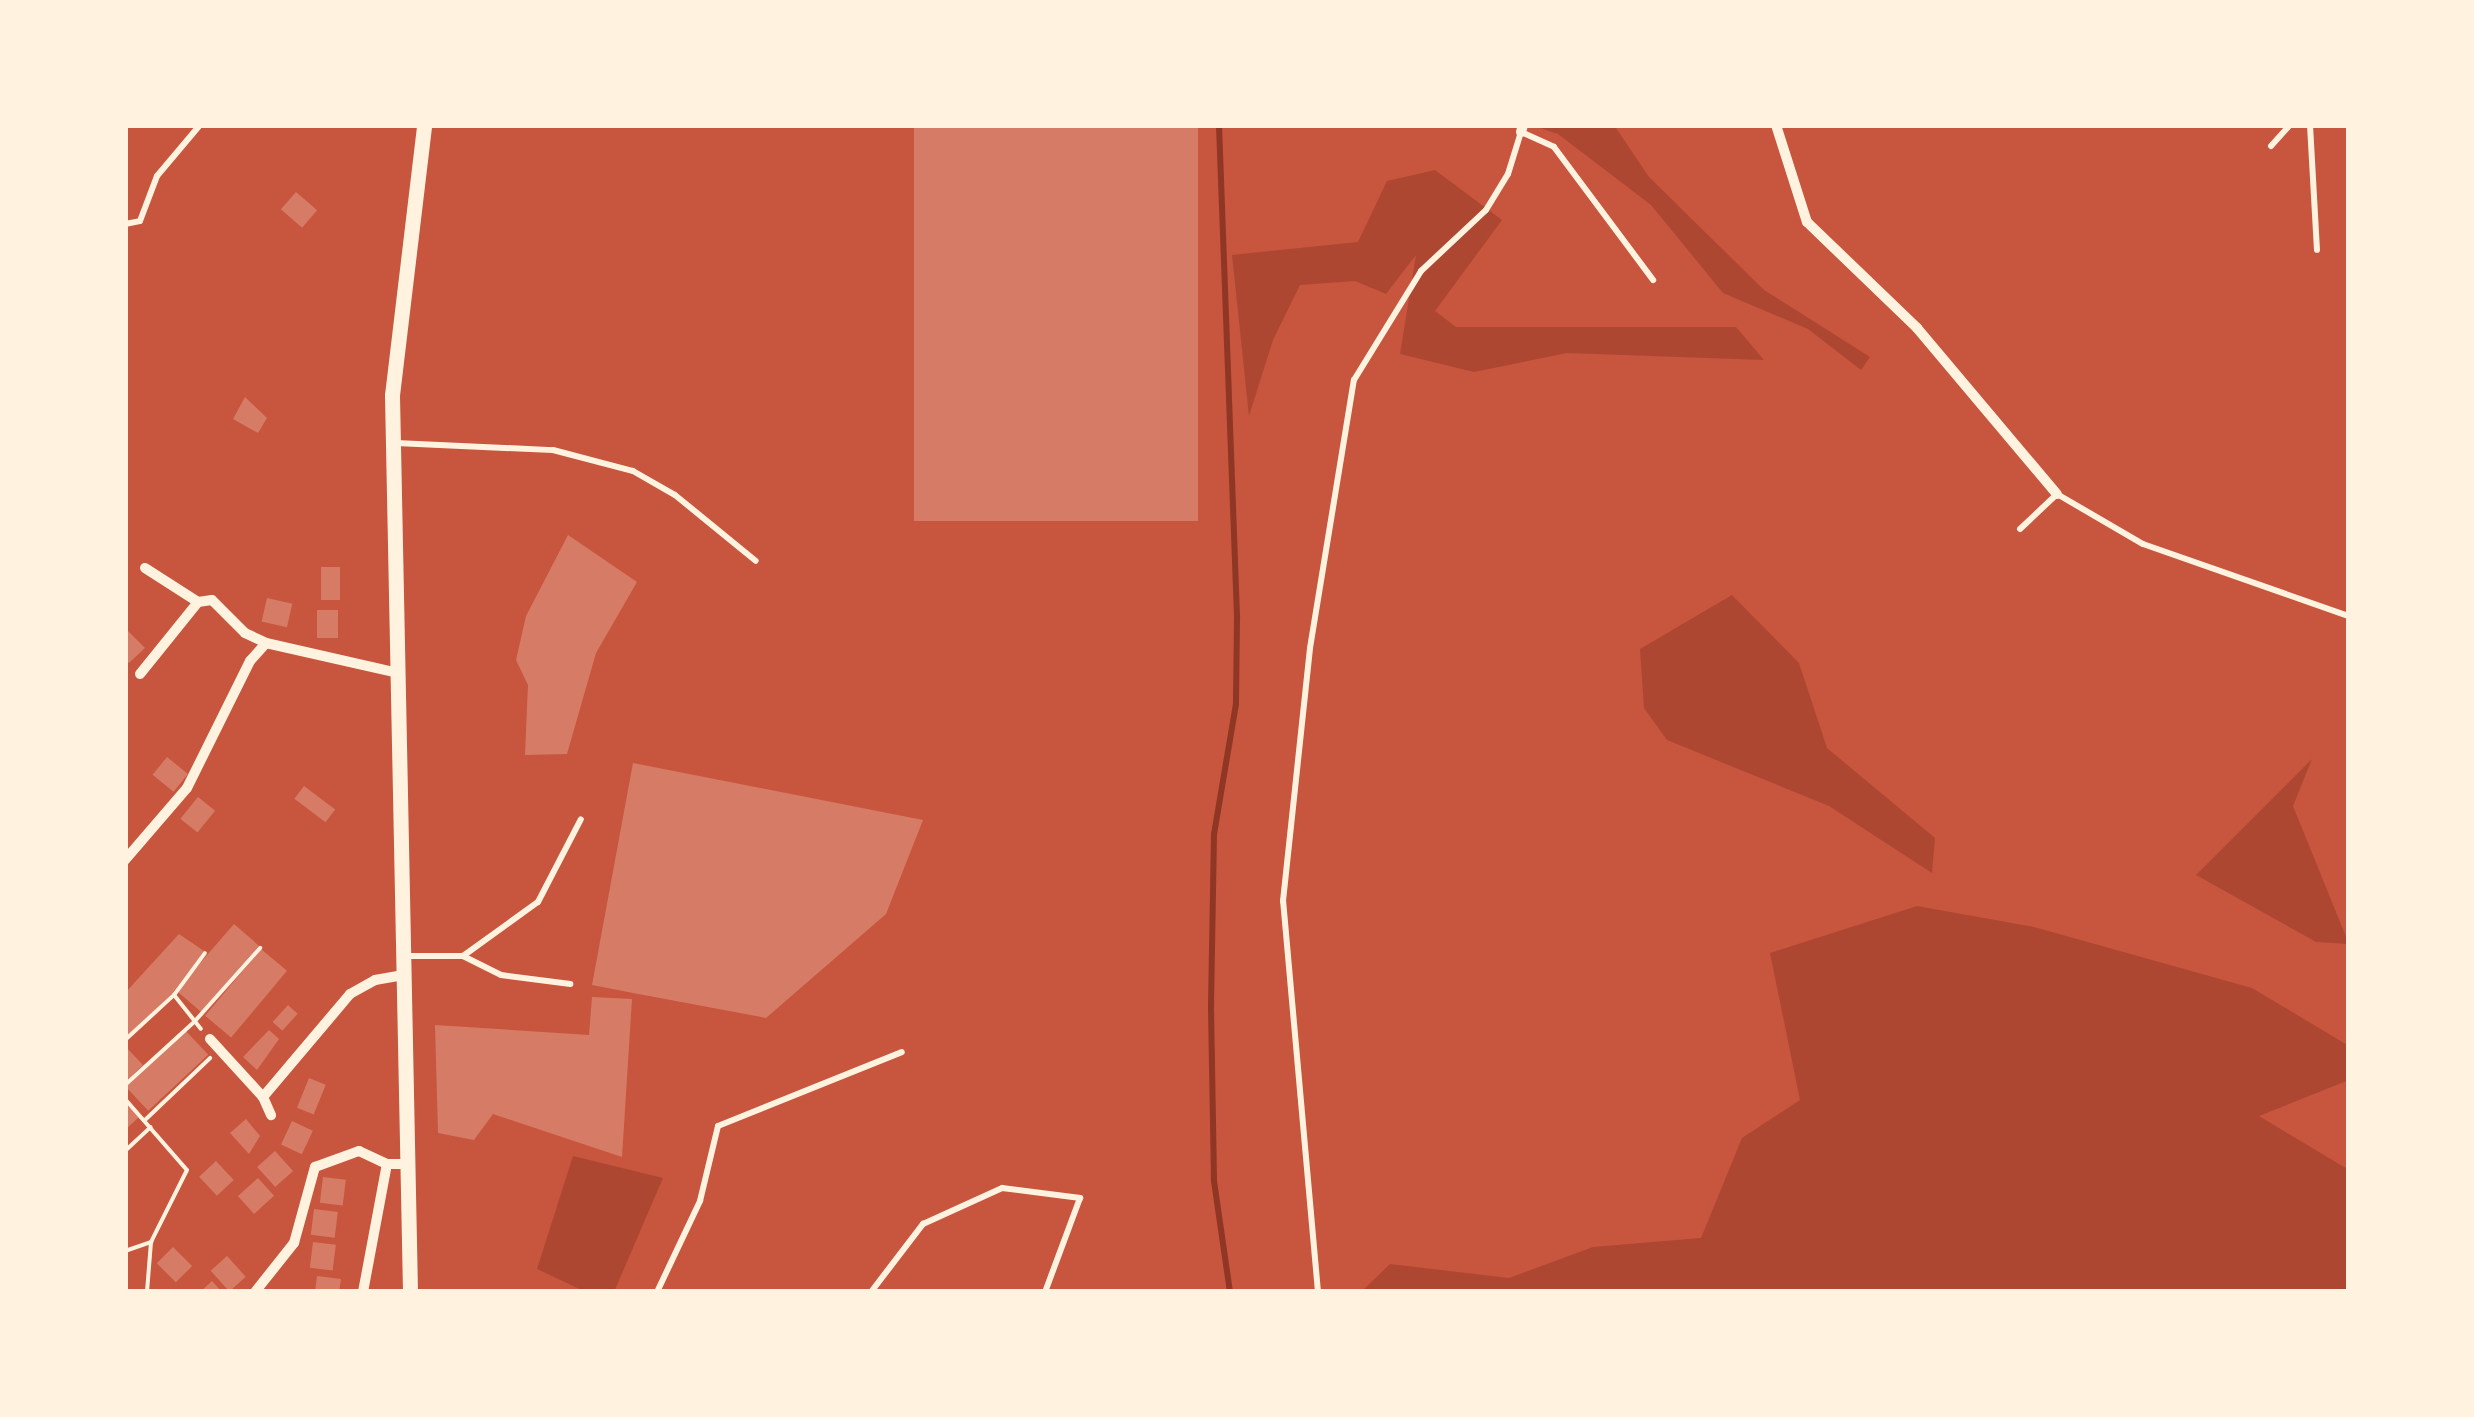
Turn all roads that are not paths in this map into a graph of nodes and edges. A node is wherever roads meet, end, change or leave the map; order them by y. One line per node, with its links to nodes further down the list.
1 (200, 125): 8 (lane)
2 (424, 125): 11 (street)
3 (1776, 125): 12 (street)
4 (2290, 125): 7 (lane)
5 (2310, 125): 9 (lane)
6 (1522, 129): 10 (lane); 39 (lane)
7 (2271, 146)
8 (125, 224)
9 (2317, 250)
10 (1653, 280)
11 (393, 443): 14 (lane); 19 (street)
12 (2057, 494): 13 (lane); 17 (lane)
13 (2020, 529)
14 (756, 561)
15 (145, 568): 16 (street)
16 (198, 602): 18 (street); 20 (street)
17 (2349, 616)
18 (266, 643): 19 (street); 22 (street)
19 (398, 673): 23 (street)
20 (140, 674)
21 (581, 819): 24 (lane)
22 (125, 860)
23 (404, 956): 24 (lane); 25 (street)
24 (463, 956): 26 (lane)
25 (404, 976): 29 (street); 32 (street)
26 (570, 984)
27 (210, 1039): 29 (street)
28 (902, 1052): 36 (lane)
29 (263, 1097): 30 (street)
30 (271, 1115)
31 (387, 1164): 32 (street); 33 (street); 34 (street)
32 (407, 1164): 35 (street)
33 (255, 1292)
34 (363, 1292)
35 (410, 1292)
36 (657, 1292)
37 (871, 1292): 38 (lane)
38 (1044, 1292)
39 (1318, 1292)

